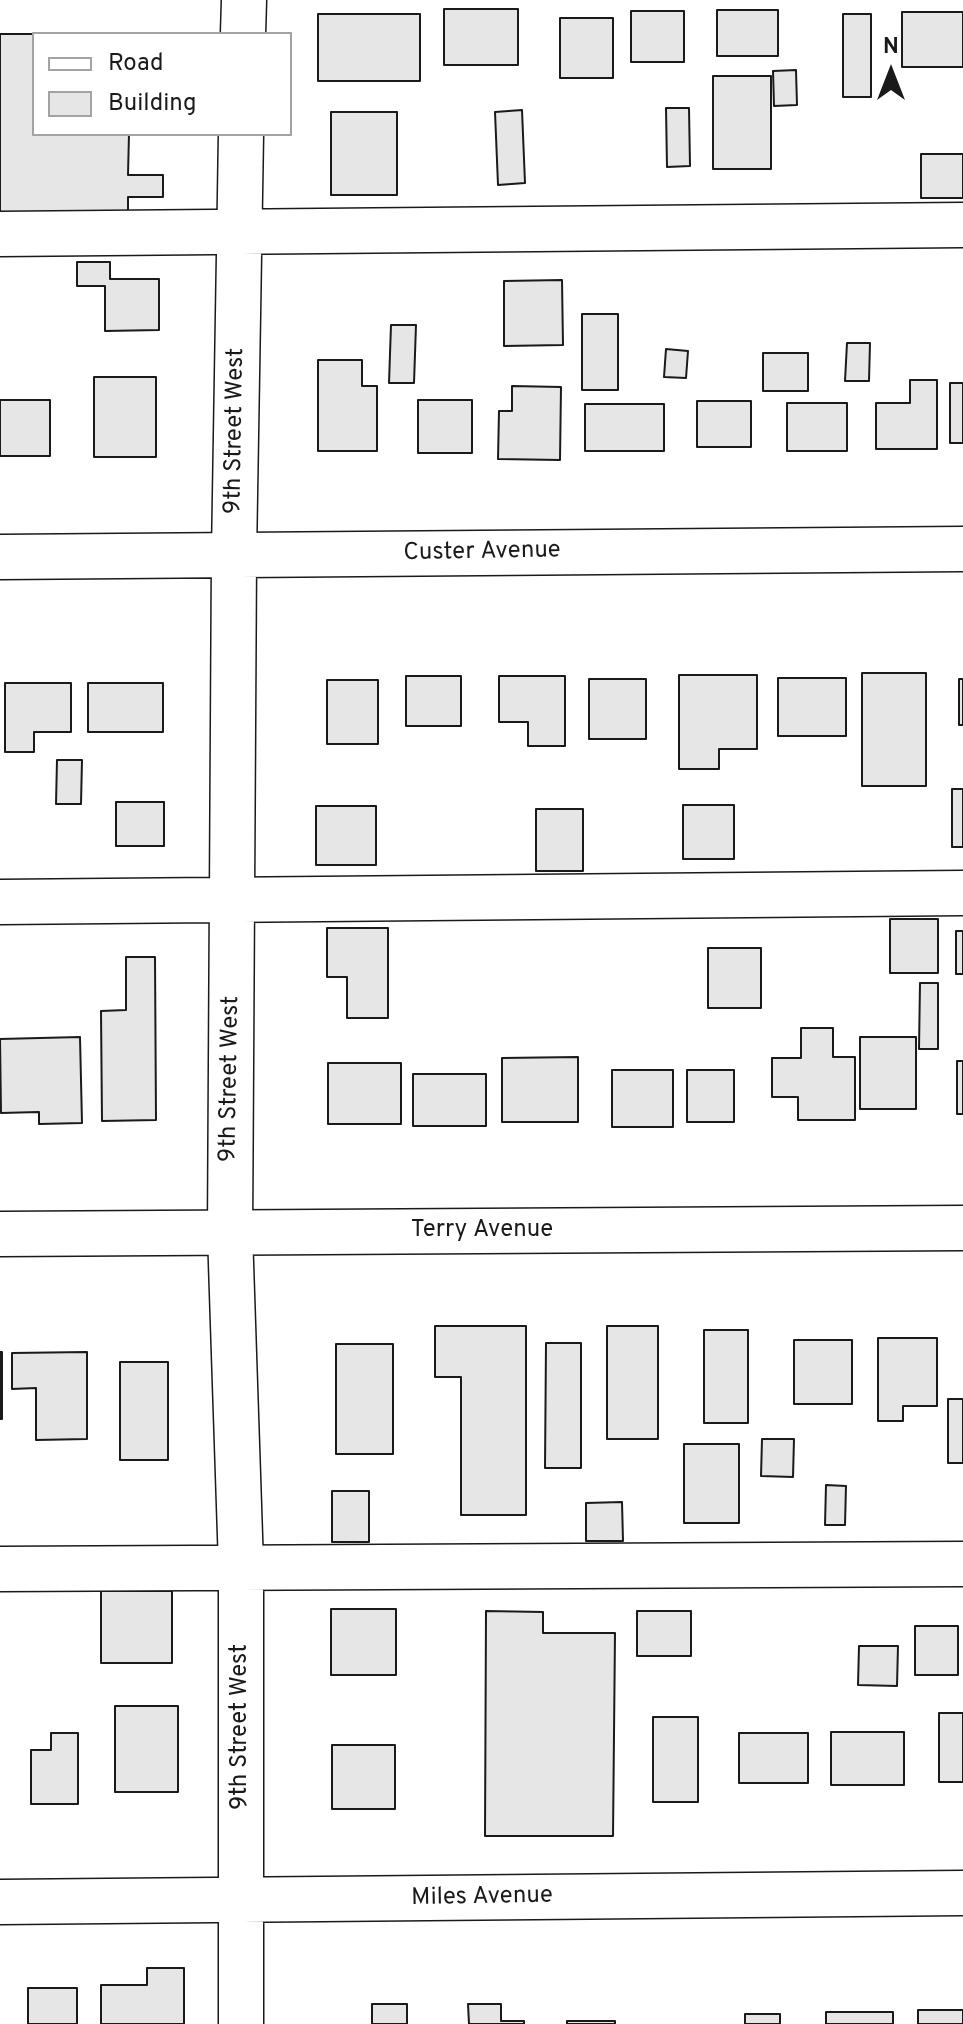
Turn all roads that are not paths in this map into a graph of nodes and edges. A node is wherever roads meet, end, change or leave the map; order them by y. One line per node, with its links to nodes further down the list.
1 (244, 0): 2 (street)
2 (243, 32)
3 (241, 136): 5 (street, 9th Street West)
4 (963, 225): 5 (street)
5 (240, 231): 6 (street); 8 (street, 9th Street West)
6 (0, 234)
7 (963, 549): 8 (street, Custer Avenue)
8 (234, 555): 9 (street, Custer Avenue); 11 (street, 9th Street West)
9 (0, 557)
10 (963, 893): 11 (street)
11 (233, 898): 12 (street); 14 (street, 9th Street West)
12 (0, 902)
13 (963, 1228): 14 (street, Terry Avenue)
14 (230, 1233): 15 (street, Terry Avenue); 17 (street, 9th Street West)
15 (0, 1234)
16 (963, 1564): 17 (street)
17 (241, 1566): 18 (street); 20 (street, 9th Street West)
18 (0, 1569)
19 (963, 1893): 20 (street, Miles Avenue)
20 (240, 1901): 21 (street, Miles Avenue); 22 (street, 9th Street West)
21 (0, 1902)
22 (241, 2024)

